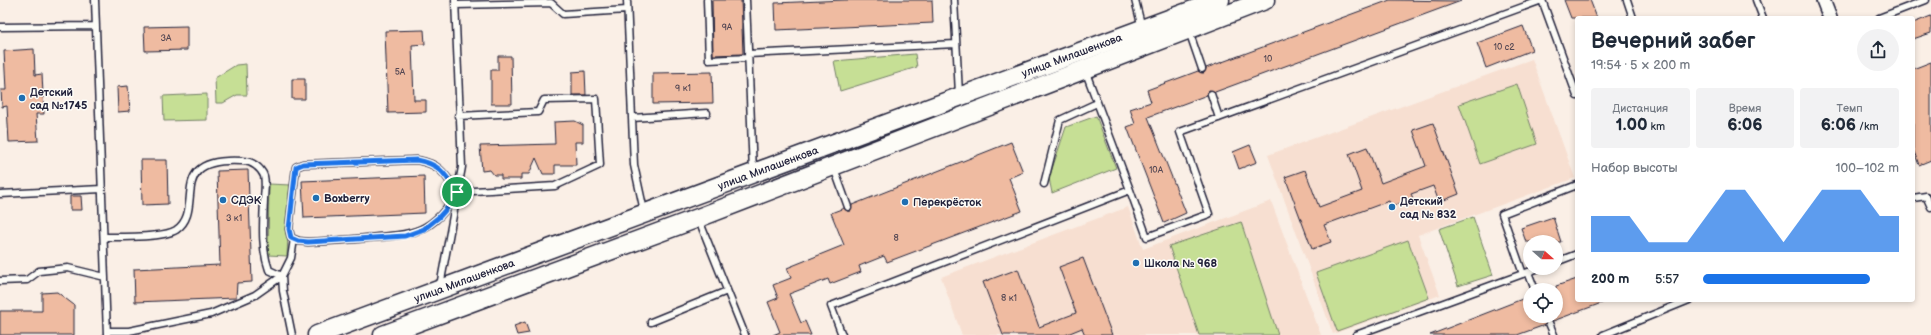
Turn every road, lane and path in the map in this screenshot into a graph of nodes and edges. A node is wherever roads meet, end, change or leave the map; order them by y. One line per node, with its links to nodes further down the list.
1 (95, 0): 21 (lane)
2 (627, 0): 16 (lane)
3 (707, 0): 26 (lane)
4 (746, 0): 26 (lane)
5 (954, 0): 25 (lane)
6 (1135, 0): 23 (lane)
7 (1220, 0): 23 (main road, улица Милашенкова)
8 (1265, 0): 24 (main road, улица Милашенкова)
9 (1520, 0): 15 (lane)
10 (1627, 0): 17 (lane)
11 (1756, 0): 18 (lane)
12 (1823, 0): 19 (street)
13 (1926, 0): 20 (lane)
14 (455, 3): 16 (lane); 34 (lane)
15 (1524, 7): 29 (lane); 36 (lane)
16 (627, 10): 35 (lane)
17 (1632, 16)
18 (1762, 16)
19 (1829, 16)
20 (1884, 16)
21 (96, 26): 22 (lane); 41 (lane)
22 (0, 27)
23 (1142, 29): 31 (main road, улица Милашенкова)
24 (1188, 30): 27 (lane); 28 (main road, улица Милашенкова)
25 (956, 44): 26 (lane); 31 (lane)
26 (748, 56): 38 (lane)
27 (1202, 69)
28 (1085, 70): 32 (lane); 37 (main road, улица Милашенкова)
29 (1575, 91)
30 (1211, 94): 36 (lane)
31 (959, 97): 38 (main road, улица Милашенкова)
32 (1097, 103): 39 (lane); 42 (lane)
33 (707, 113): 35 (lane)
34 (458, 116): 43 (lane); 43 (lane)
35 (632, 118): 48 (lane)
36 (1219, 118): 42 (lane)
37 (834, 167): 46 (lane); 49 (main road, улица Милашенкова)
38 (753, 173): 48 (main road, улица Милашенкова)
39 (1044, 184)
40 (1575, 186): 54 (lane)
41 (102, 189): 44 (lane); 50 (lane)
42 (1130, 190): 69 (lane)
43 (457, 192): 51 (lane); 51 (lane); 59 (lane)
44 (0, 194)
45 (1915, 198): 47 (lane)
46 (848, 207)
47 (1931, 207)
48 (644, 214): 59 (main road, улица Милашенкова)
49 (698, 218): 60 (lane); 67 (main road, улица Милашенкова)
50 (104, 236): 56 (lane); 57 (lane)
51 (294, 239): 57 (lane)
52 (1575, 255): 53 (lane)
53 (1563, 259)
54 (1523, 266)
55 (1523, 274): 70 (lane)
56 (105, 276): 58 (lane); 64 (lane)
57 (282, 276): 64 (lane); 65 (lane)
58 (0, 281)
59 (440, 289): 66 (main road, улица Милашенкова)
60 (727, 291): 62 (lane); 68 (lane)
61 (1683, 302): 72 (lane)
62 (651, 322)
63 (1549, 323): 71 (lane)
64 (107, 333)
65 (292, 335)
66 (317, 335)
67 (383, 335)
68 (744, 335)
69 (842, 335)
70 (1356, 335)
71 (1554, 335)
72 (1603, 335)

